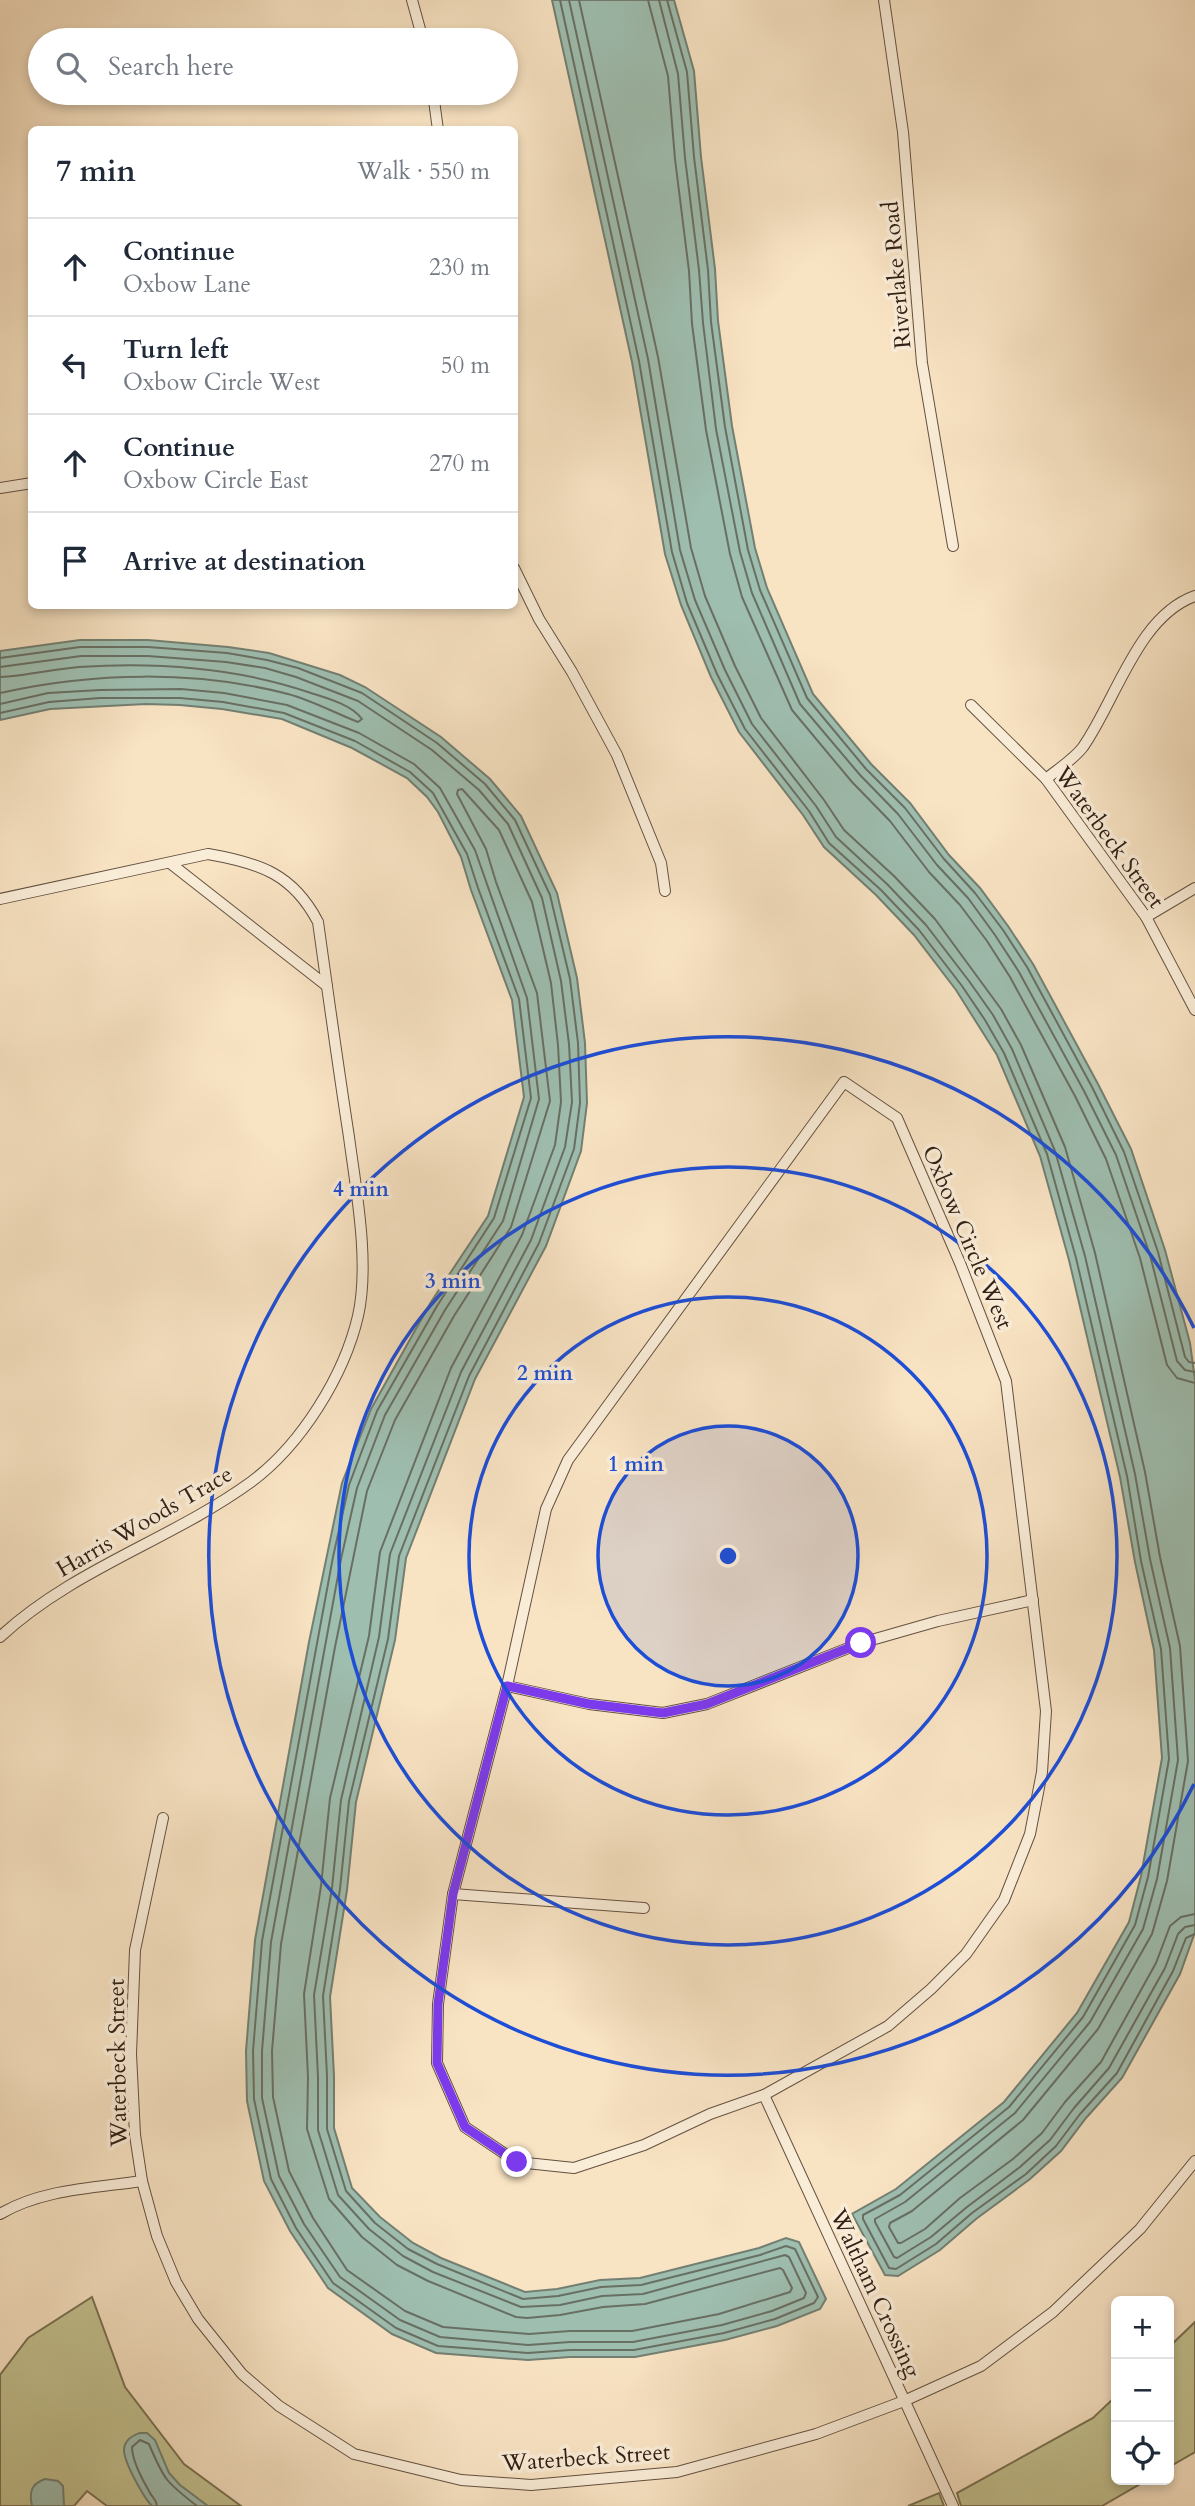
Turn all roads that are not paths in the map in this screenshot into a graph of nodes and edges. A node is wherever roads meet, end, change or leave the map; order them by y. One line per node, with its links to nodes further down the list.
1 (412, 0): 3 (street)
2 (884, 0): 8 (street, Riverlake Road)
3 (420, 28)
4 (435, 105): 5 (street)
5 (437, 126)
6 (28, 484): 7 (street)
7 (0, 488)
8 (953, 546)
9 (518, 576): 15 (street)
10 (1195, 596): 12 (street)
11 (971, 705): 12 (street, Waterbeck Street)
12 (1046, 779): 17 (street, Waterbeck Street)
13 (170, 863): 16 (street, Harris Woods Trace); 18 (street); 18 (street, Harris Woods Trace)
14 (1195, 888): 17 (street)
15 (665, 891)
16 (0, 899)
17 (1146, 917): 19 (street, Waterbeck Street)
18 (327, 986): 21 (street, Harris Woods Trace)
19 (1195, 1010)
20 (1033, 1600): 22 (street); 22 (street, Oxbow Circle West); 26 (street, Oxbow Circle West)
21 (0, 1637)
22 (507, 1686): 24 (street, Oxbow Circle West)
23 (163, 1818): 28 (street, Waterbeck Street)
24 (453, 1894): 25 (street); 26 (street, Oxbow Circle West)
25 (644, 1908)
26 (764, 2095): 30 (street, Waltham Crossing)
27 (1195, 2161): 30 (street, Waterbeck Street)
28 (142, 2181): 29 (street); 30 (street, Waterbeck Street)
29 (0, 2214)
30 (904, 2401): 31 (street, Waltham Crossing)
31 (953, 2506)

